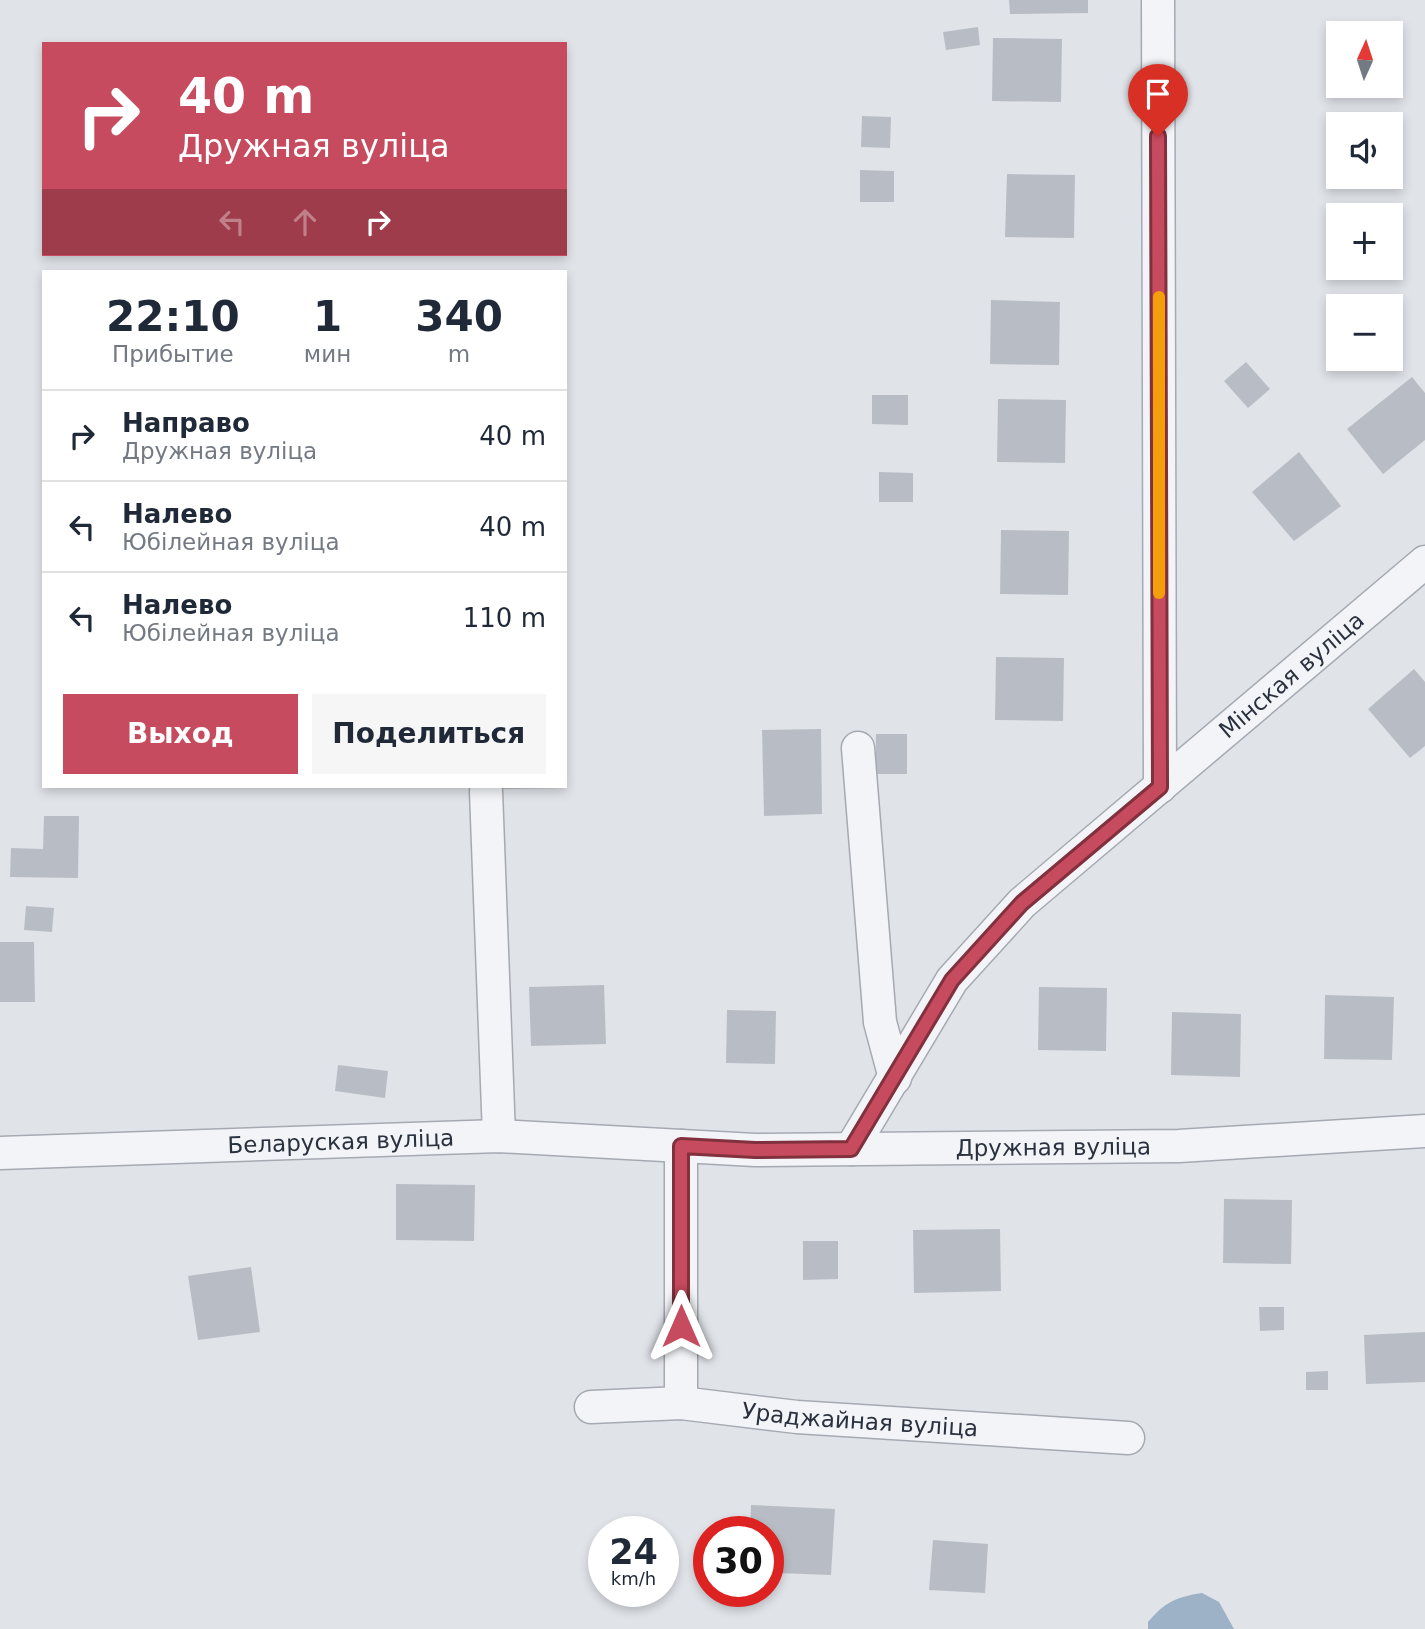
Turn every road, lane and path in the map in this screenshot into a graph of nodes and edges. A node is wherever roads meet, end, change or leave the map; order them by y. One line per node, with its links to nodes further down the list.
1 (1158, 0): 4 (street)
2 (1425, 562): 4 (street, Мінская вуліца)
3 (858, 748): 6 (street)
4 (1160, 787): 6 (street, Мінская вуліца)
5 (486, 791): 8 (street)
6 (895, 1078): 10 (street, Мінская вуліца)
7 (1425, 1131): 10 (street, Дружная вуліца)
8 (499, 1136): 9 (street, Беларуская вуліца); 11 (street, Беларуская вуліца)
9 (681, 1146): 10 (street, Дружная вуліца); 12 (street)
10 (851, 1149)
11 (0, 1153)
12 (681, 1403): 13 (street, Ураджайная вуліца); 14 (street, Ураджайная вуліца)
13 (590, 1407)
14 (1128, 1438)

